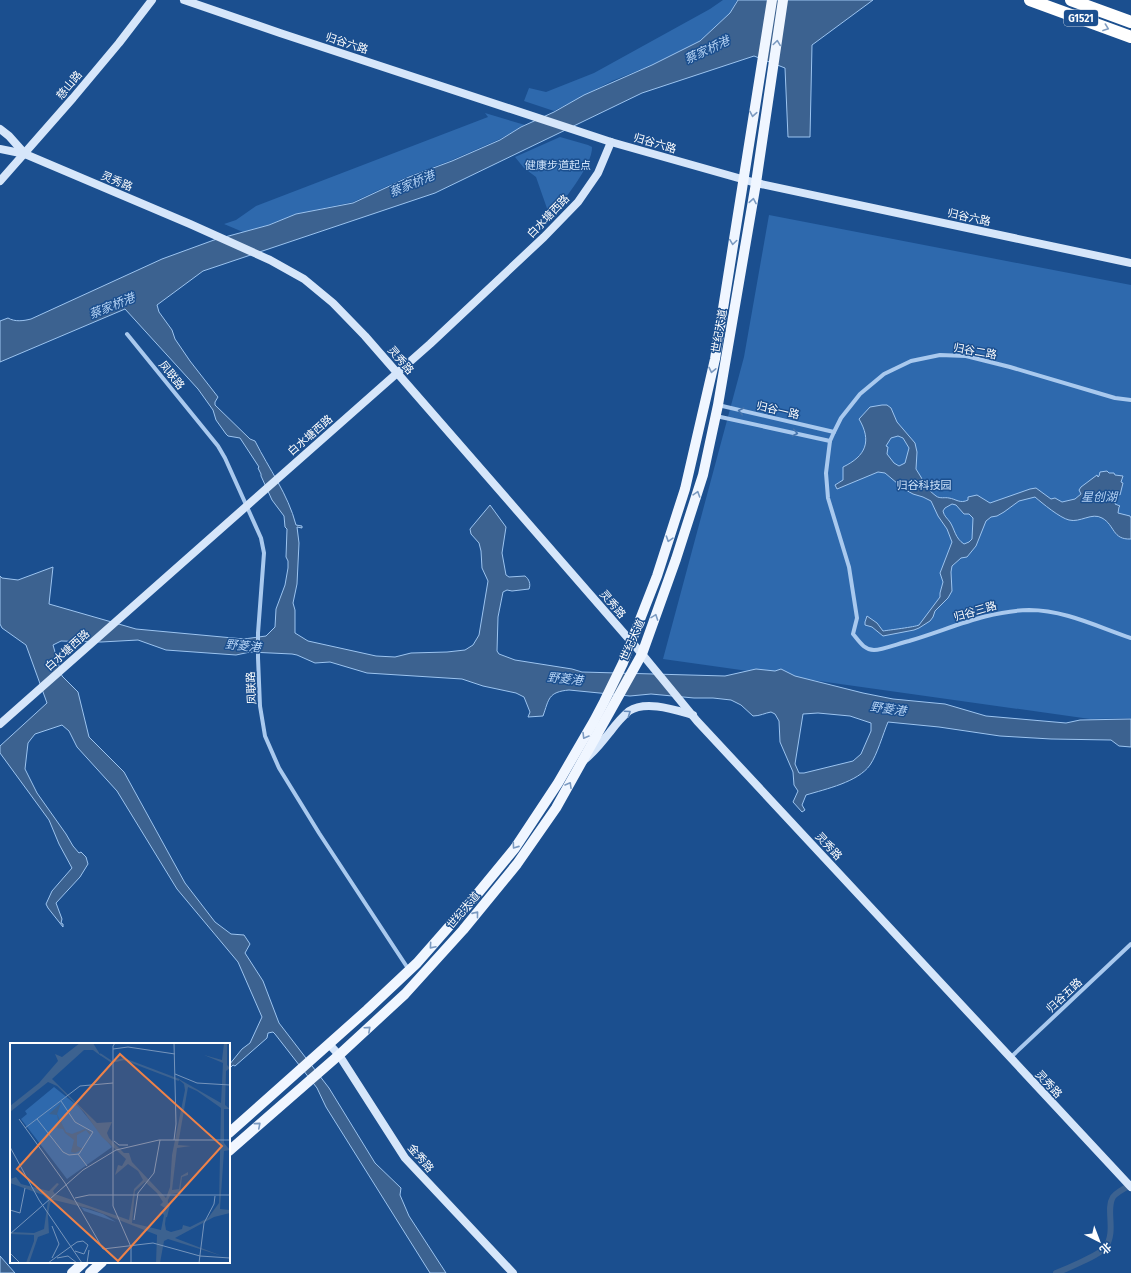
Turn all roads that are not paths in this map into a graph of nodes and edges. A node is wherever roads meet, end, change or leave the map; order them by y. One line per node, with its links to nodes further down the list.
1 (152, 0): 12 (street, 慈山路)
2 (184, 0): 10 (street, 归谷六路)
3 (772, 0): 13 (main road, 世纪大道, one-way to 13)
4 (783, 0): 15 (main road, 世纪大道, one-way to 4)
5 (1030, 0): 8 (highway, G1521, one-way to 8)
6 (1071, 0): 7 (highway, G1521)
7 (1131, 22)
8 (1131, 37)
9 (0, 129): 12 (street, 灵秀路)
10 (611, 142): 13 (street, 归谷六路); 18 (street, 白水塘西路)
11 (0, 149): 12 (street, 灵秀路)
12 (24, 154): 14 (street, 慈山路); 18 (street, 灵秀路)
13 (743, 180): 15 (street, 归谷六路); 27 (main road, 世纪大道, one-way to 27)
14 (0, 181)
15 (756, 183): 16 (street, 归谷六路); 20 (main road, 世纪大道, one-way to 15)
16 (1131, 264)
17 (127, 334): 24 (street, 凤联路)
18 (397, 372): 24 (street, 白水塘西路); 27 (street, 灵秀路)
19 (1131, 400): 22 (street, 归谷二路)
20 (718, 405): 21 (main road, 世纪大道); 22 (street, 归谷一路, one-way to 20)
21 (716, 416): 23 (street, 归谷一路, one-way to 23); 28 (main road, 世纪大道, one-way to 21)
22 (834, 432): 23 (street, 归谷二路)
23 (830, 441): 25 (street, 归谷二路)
24 (246, 506): 31 (street, 白水塘西路); 34 (street, 凤联路)
25 (853, 634): 26 (street, 归谷三路)
26 (1131, 638)
27 (631, 642): 28 (street, 灵秀路); 29 (main road, 世纪大道)
28 (642, 654): 29 (main road, 世纪大道); 30 (street, 灵秀路)
29 (608, 705): 32 (main road, 世纪大道); 34 (main road, 世纪大道, one-way to 34)
30 (692, 715): 32 (street, one-way to 30); 37 (street, 灵秀路)
31 (0, 724)
32 (582, 761): 36 (main road, 世纪大道, one-way to 32)
33 (1131, 944): 37 (street, 归谷五路)
34 (410, 970): 35 (main road, 世纪大道)
35 (329, 1044): 36 (street, 金秀路); 38 (main road, 世纪大道)
36 (339, 1055): 39 (main road, 世纪大道, one-way to 36); 45 (street, 金秀路)
37 (1010, 1058): 40 (street, 灵秀路)
38 (230, 1132)
39 (230, 1150)
40 (1131, 1187)
41 (83, 1263): 43 (main road)
42 (101, 1263): 44 (main road)
43 (72, 1273)
44 (90, 1273)
45 (512, 1273)

